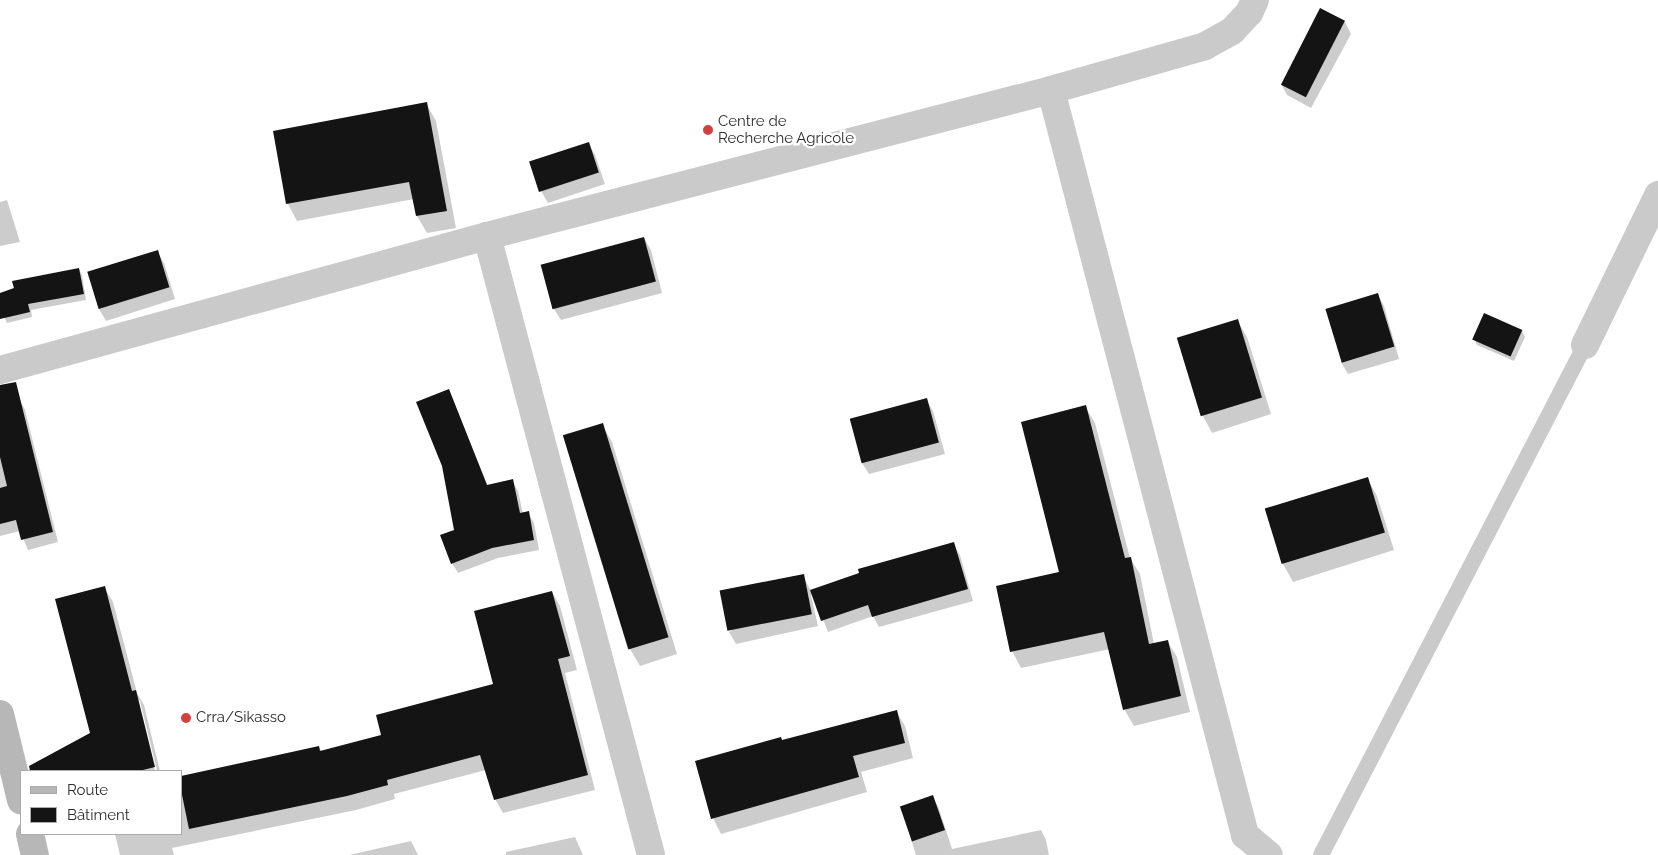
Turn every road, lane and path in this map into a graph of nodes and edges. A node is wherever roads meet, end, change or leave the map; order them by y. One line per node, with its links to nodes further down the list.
1 (1255, 0): 2 (street)
2 (1052, 90): 4 (street); 12 (street)
3 (1658, 194): 5 (street)
4 (488, 236): 6 (street); 11 (street)
5 (1585, 345): 13 (lane)
6 (0, 370)
7 (0, 714): 8 (main road)
8 (20, 796)
9 (30, 835): 10 (main road)
10 (35, 855)
11 (651, 855)
12 (1269, 855)
13 (1321, 855)

